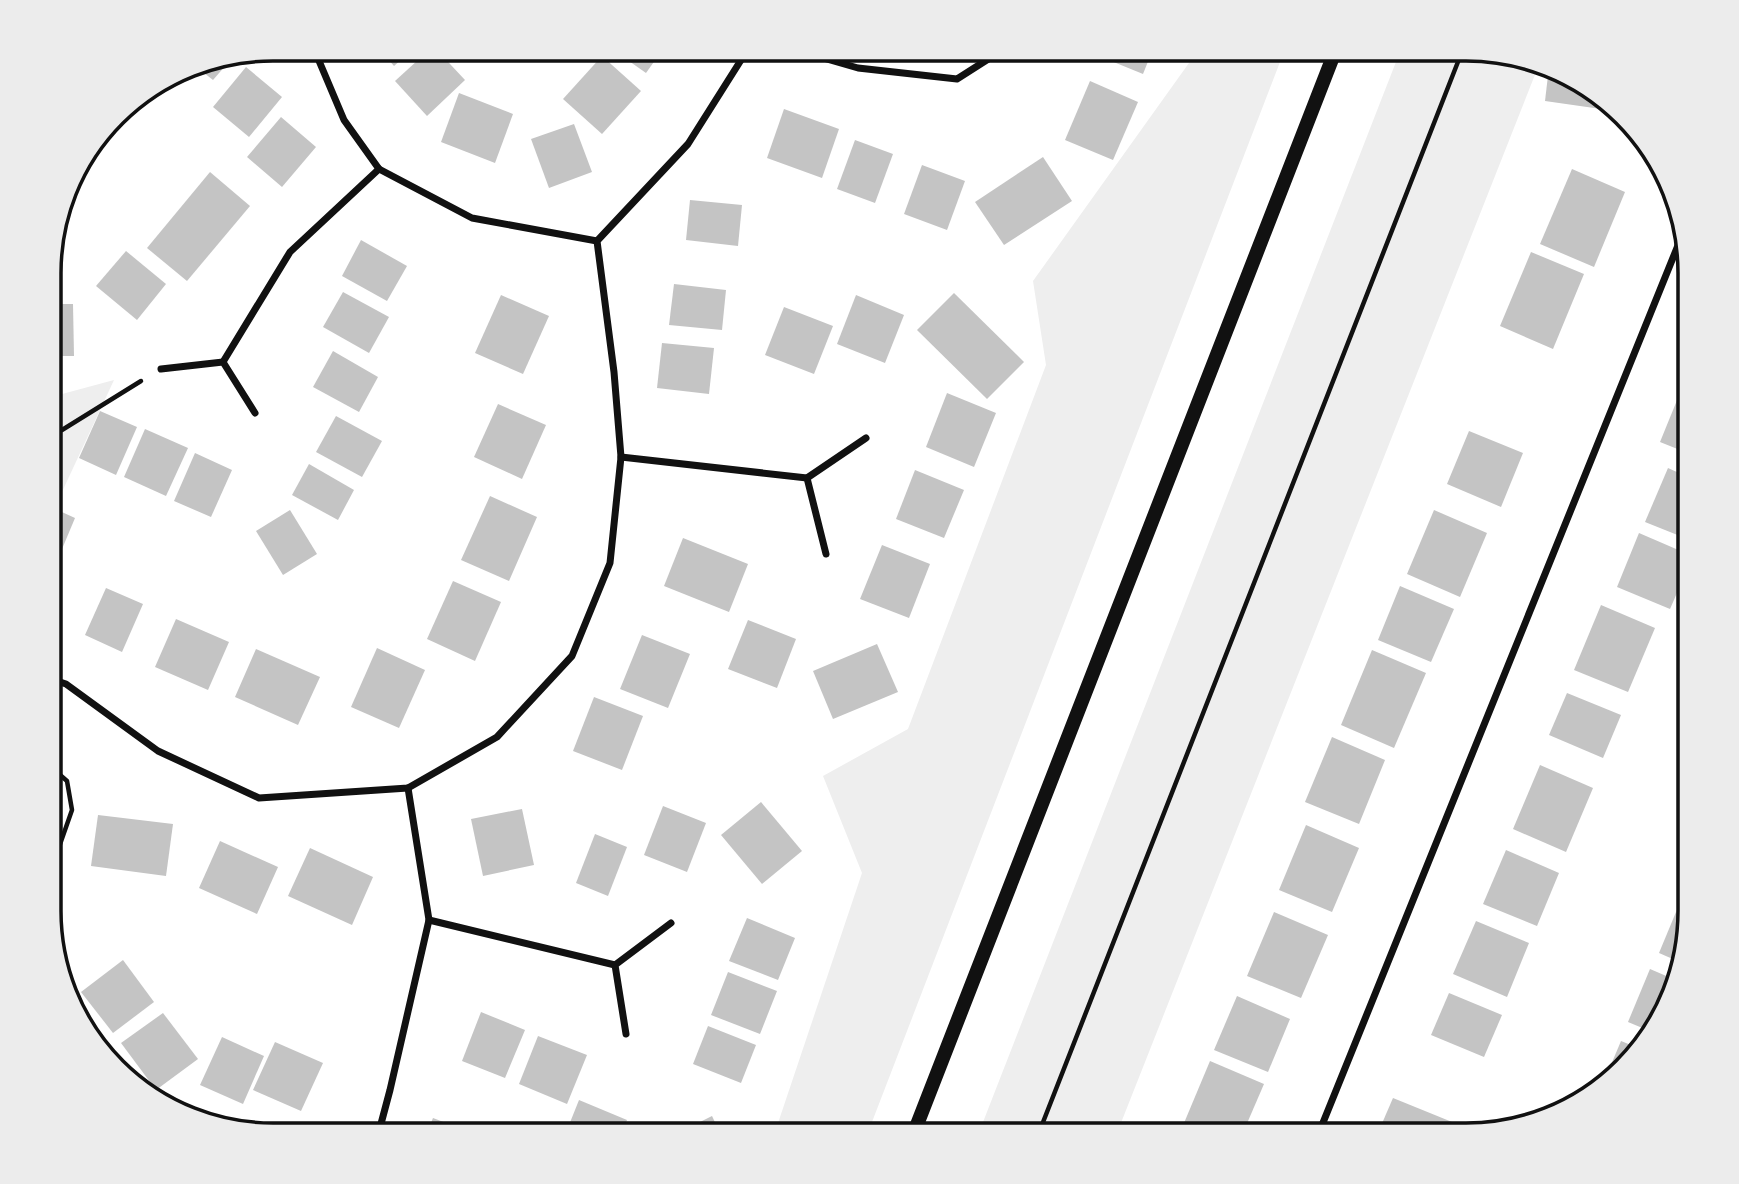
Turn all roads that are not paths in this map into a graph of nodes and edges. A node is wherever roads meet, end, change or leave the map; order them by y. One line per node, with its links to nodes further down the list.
1 (319, 61): 6 (street)
2 (740, 61): 7 (street)
3 (834, 61): 4 (street)
4 (985, 61)
5 (1331, 61): 22 (main road)
6 (379, 169): 7 (street); 9 (street)
7 (597, 241): 13 (street)
8 (1676, 248): 23 (street)
9 (223, 362): 10 (street); 11 (street)
10 (161, 369)
11 (255, 414)
12 (866, 438): 14 (street)
13 (621, 457): 14 (street); 17 (street)
14 (807, 478): 15 (street)
15 (826, 554)
16 (61, 683): 17 (street)
17 (408, 788): 18 (street)
18 (429, 920): 20 (street); 24 (street)
19 (671, 923): 20 (street)
20 (615, 965): 21 (street)
21 (625, 1034)
22 (918, 1122)
23 (1323, 1122)
24 (381, 1123)

